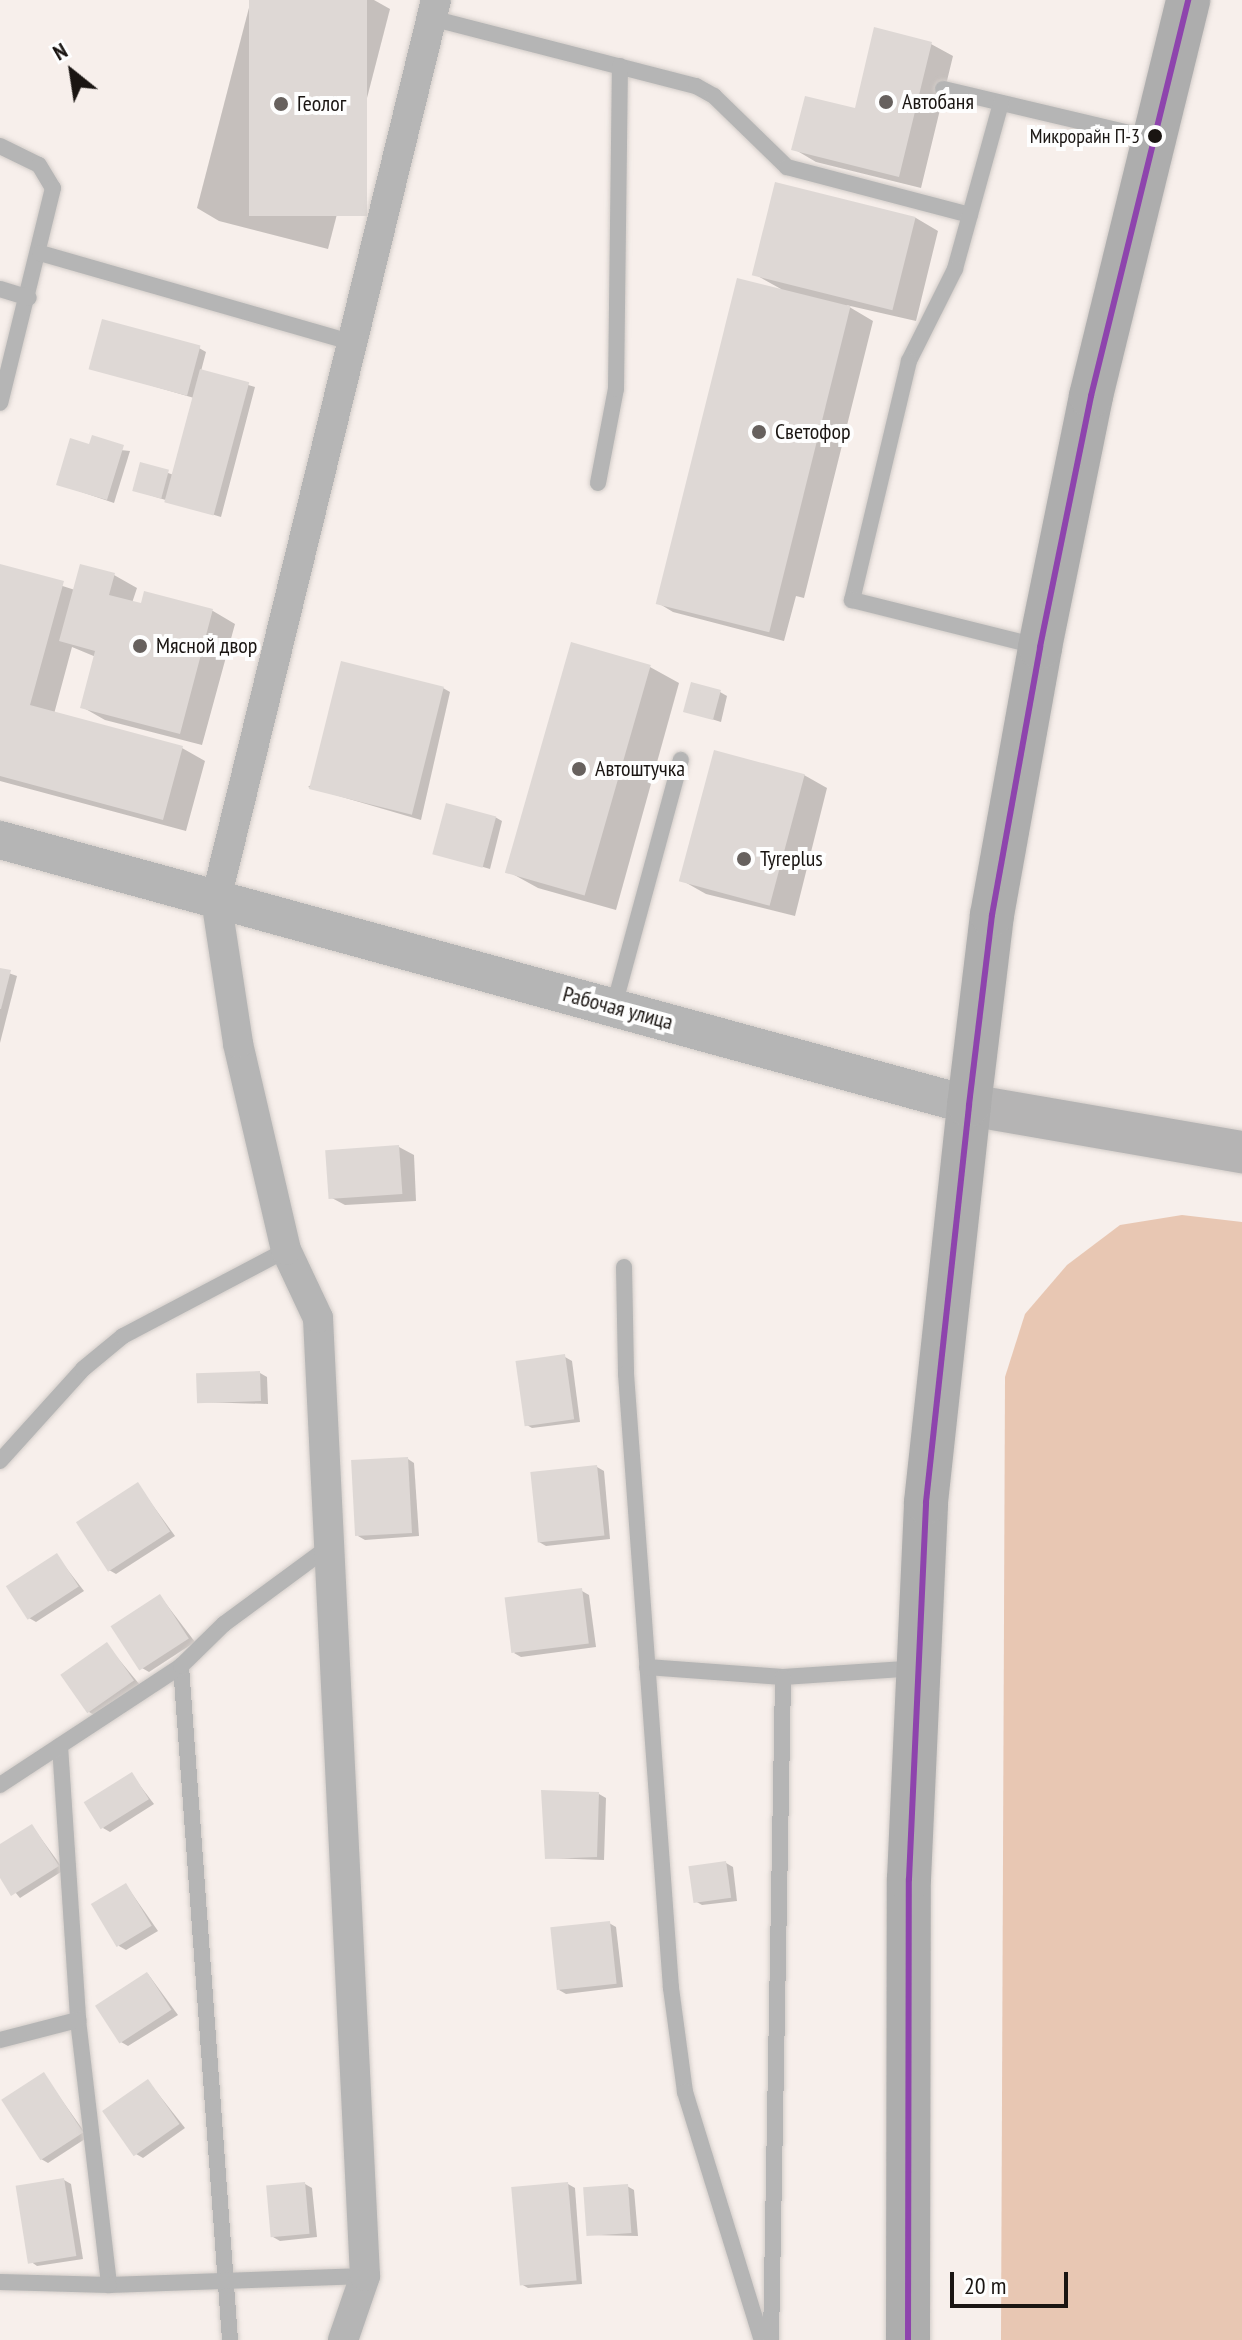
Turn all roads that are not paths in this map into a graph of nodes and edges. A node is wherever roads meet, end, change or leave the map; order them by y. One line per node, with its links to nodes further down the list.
1 (1188, 0): 6 (main road)
2 (434, 9): 3 (lane); 12 (street)
3 (620, 66): 8 (lane); 14 (lane)
4 (943, 89): 5 (lane)
5 (1001, 103): 6 (lane); 8 (lane)
6 (1153, 138): 15 (main road)
7 (0, 146): 9 (lane)
8 (970, 215): 15 (lane)
9 (40, 253): 11 (lane); 12 (lane)
10 (0, 289): 11 (lane)
11 (29, 298): 13 (lane)
12 (354, 343): 18 (street)
13 (0, 403)
14 (598, 483)
15 (1040, 647): 20 (main road)
16 (681, 760): 19 (lane)
17 (0, 840): 18 (street, Рабочая улица)
18 (216, 899): 19 (street, Рабочая улица); 22 (street)
19 (614, 1006): 20 (street, Рабочая улица)
20 (969, 1105): 21 (main road, Рабочая улица); 28 (main road)
21 (1242, 1152)
22 (286, 1250): 24 (lane); 25 (street)
23 (624, 1267): 27 (lane)
24 (0, 1461)
25 (331, 1545): 26 (lane); 34 (street)
26 (181, 1666): 30 (lane); 35 (lane)
27 (647, 1667): 29 (lane); 40 (lane)
28 (919, 1668): 29 (lane); 42 (main road)
29 (783, 1677): 41 (lane)
30 (60, 1746): 31 (lane); 32 (lane)
31 (0, 1785)
32 (78, 2020): 33 (lane); 37 (lane)
33 (0, 2040)
34 (365, 2276): 35 (lane); 39 (street)
35 (224, 2281): 37 (lane); 38 (lane)
36 (0, 2282): 37 (lane)
37 (109, 2285)
38 (230, 2340)
39 (343, 2340)
40 (762, 2340)
41 (771, 2340)
42 (908, 2340)

